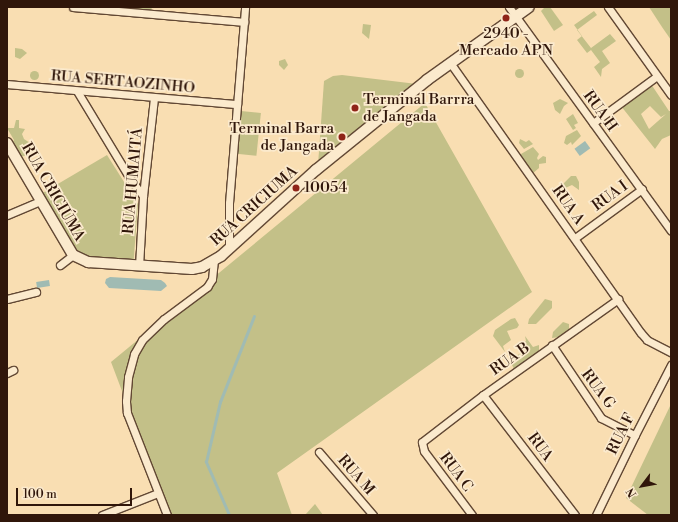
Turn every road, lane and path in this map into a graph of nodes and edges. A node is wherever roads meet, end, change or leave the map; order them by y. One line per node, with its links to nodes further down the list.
1 (73, 7): 6 (street)
2 (245, 7): 8 (street)
3 (509, 7): 7 (street, RUA H)
4 (529, 7): 7 (main road, RUA CRICIUMA)
5 (608, 7): 10 (street)
6 (161, 10): 8 (street)
7 (515, 16): 9 (main road, RUA CRICIUMA); 16 (street, RUA H)
8 (244, 22): 15 (street)
9 (451, 64): 23 (street, RUA A); 24 (main road, RUA CRICIUMA)
10 (657, 76): 13 (street); 16 (street)
11 (7, 84): 12 (street, RUA SERTAOZINHO)
12 (77, 91): 14 (street, RUA SERTAOZINHO); 19 (street)
13 (671, 95)
14 (154, 98): 15 (street, RUA SERTAOZINHO); 19 (street, RUA HUMAITÁ)
15 (237, 104): 24 (street)
16 (592, 123): 18 (street, RUA H)
17 (7, 143): 20 (main road, RUA CRICIÚMA)
18 (642, 189): 22 (street, RUA H); 23 (street, RUA I)
19 (143, 196): 28 (street, RUA HUMAITÁ)
20 (40, 201): 21 (street); 25 (main road, RUA CRICIÚMA)
21 (7, 215)
22 (671, 231)
23 (575, 238): 30 (street, RUA A)
24 (230, 246): 26 (main road, RUA CRICIUMA)
25 (73, 255): 27 (street); 28 (main road, RUA CRICIUMA)
26 (214, 262): 28 (main road, RUA CRICIUMA); 39 (street)
27 (60, 265)
28 (140, 266)
29 (36, 292): 31 (street)
30 (618, 299): 32 (street, RUA B); 33 (street, RUA A)
31 (7, 300)
32 (552, 345): 35 (street, RUA B); 36 (street, RUA G)
33 (671, 352)
34 (671, 365): 36 (street, RUA F)
35 (484, 394): 37 (street, RUA B); 44 (street, RUA)
36 (635, 435): 45 (street, RUA F)
37 (421, 444): 43 (street, RUA C)
38 (319, 452): 42 (street, RUA M)
39 (158, 493): 40 (street); 41 (street)
40 (102, 515)
41 (167, 515)
42 (373, 515)
43 (472, 515)
44 (575, 515)
45 (596, 515)

